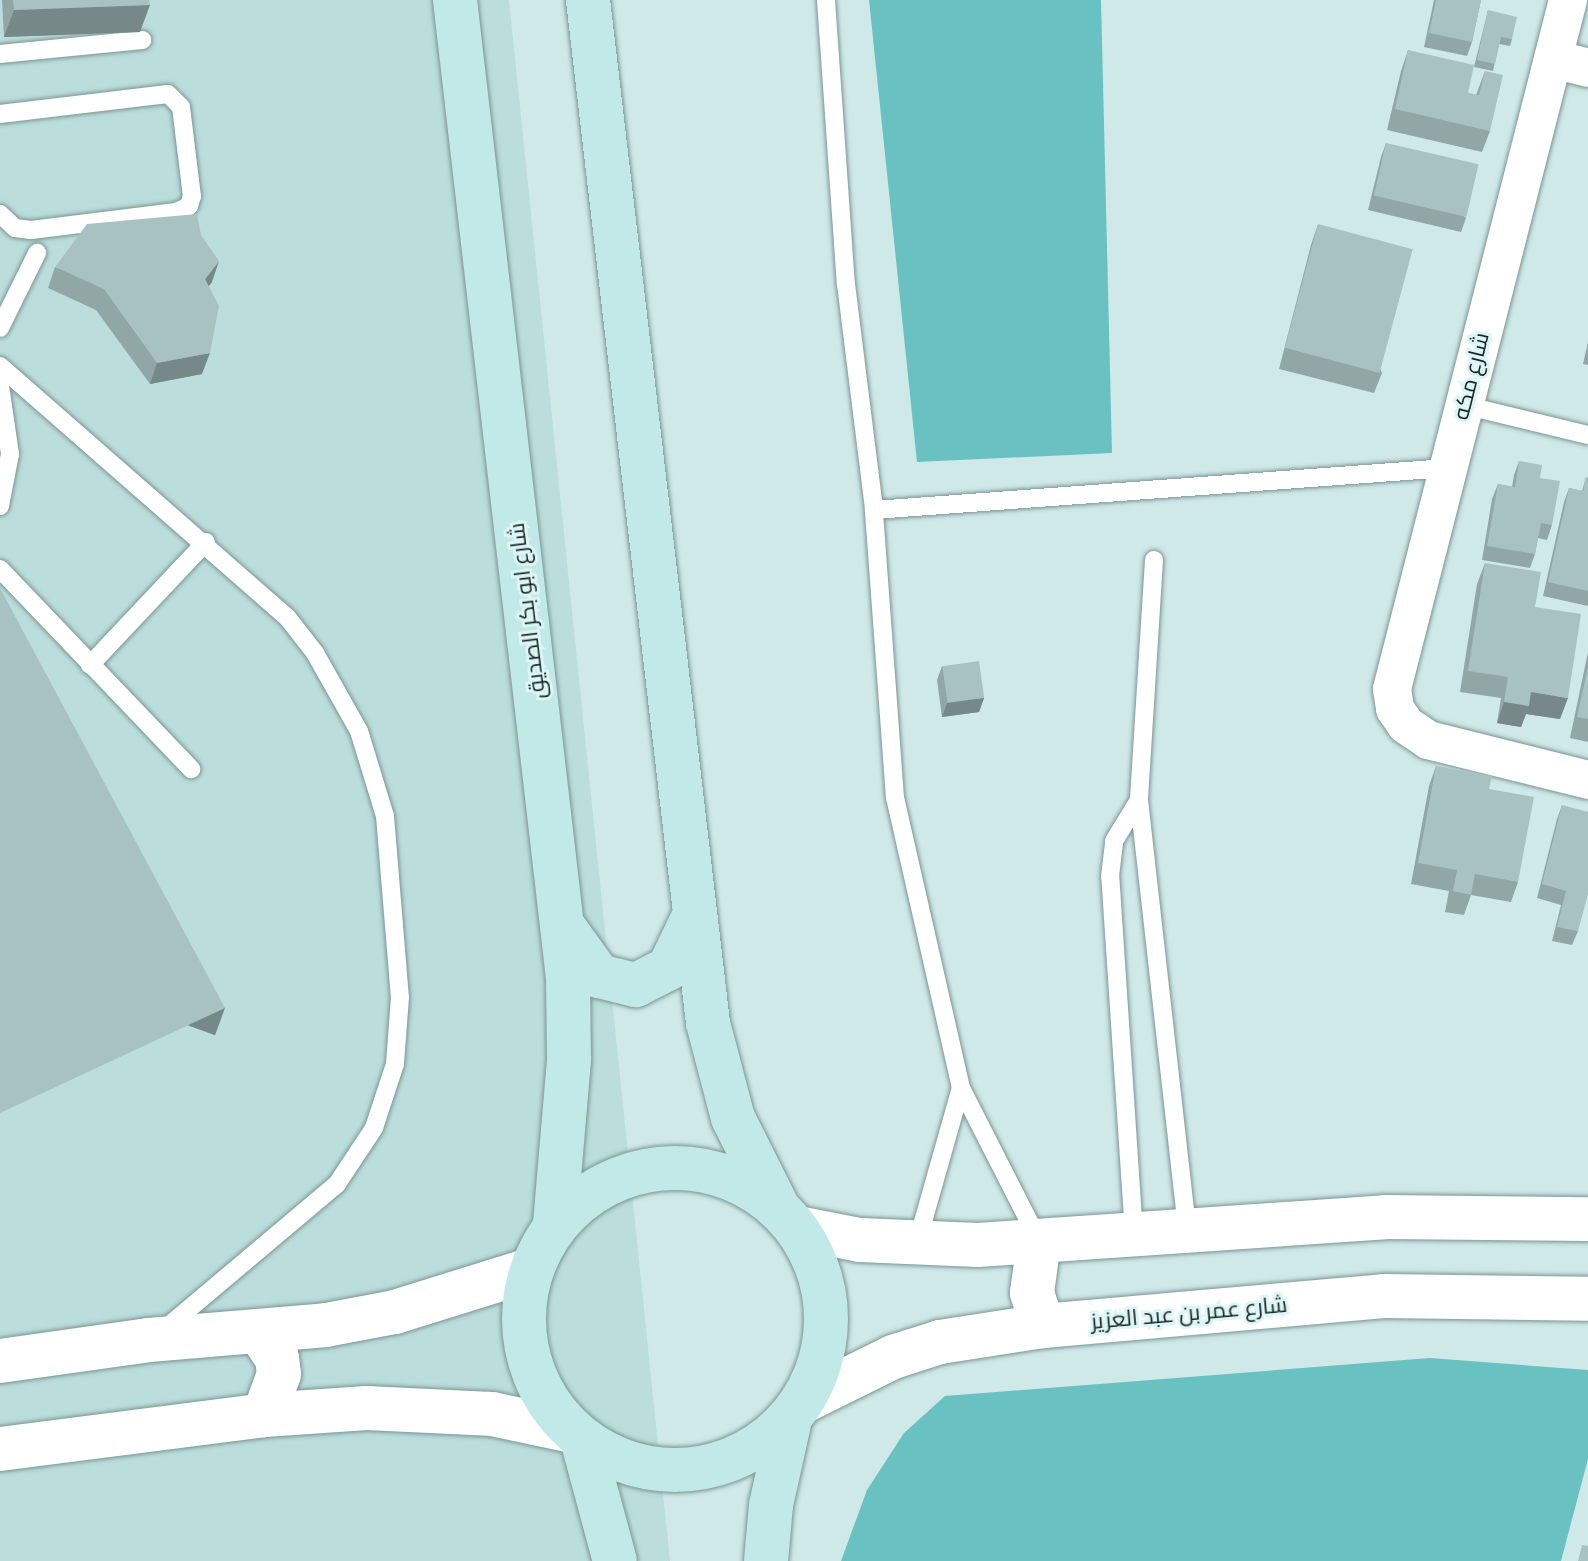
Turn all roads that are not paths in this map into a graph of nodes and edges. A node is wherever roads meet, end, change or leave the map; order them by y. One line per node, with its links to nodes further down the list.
1 (455, 0): 27 (main road, شارع ابو بكر الصديق)
2 (588, 0): 26 (main road)
3 (826, 0): 18 (lane)
4 (1568, 0): 7 (street, شارع مكه)
5 (142, 40): 6 (lane)
6 (0, 54)
7 (1570, 64): 14 (street, شارع مكه)
8 (0, 114): 9 (lane)
9 (0, 214)
10 (37, 253): 11 (lane)
11 (0, 328)
12 (0, 366): 19 (lane)
13 (0, 386): 17 (lane)
14 (1464, 405): 15 (lane); 16 (street, شارع مكه)
15 (1588, 435)
16 (1447, 468): 18 (lane); 24 (street, شارع مكه)
17 (0, 506)
18 (874, 510): 28 (lane)
19 (206, 542): 22 (lane); 40 (lane)
20 (1154, 560): 25 (lane)
21 (0, 569): 22 (lane)
22 (90, 665): 23 (lane)
23 (191, 769)
24 (1588, 780)
25 (1139, 800): 32 (lane); 33 (lane)
26 (693, 918): 27 (main road); 29 (main road)
27 (560, 921): 31 (main road, شارع ابو بكر الصديق)
28 (961, 1088): 34 (lane); 35 (lane)
29 (787, 1216): 31 (main road); 35 (street); 42 (main road)
30 (1588, 1219): 32 (street)
31 (555, 1224): 36 (main road)
32 (1187, 1229): 33 (street)
33 (1134, 1234): 34 (street)
34 (1039, 1241): 35 (street); 38 (street)
35 (917, 1245)
36 (530, 1270): 39 (street); 44 (main road)
37 (1588, 1299): 38 (street, شارع عمر بن عبد العزيز)
38 (1043, 1326): 42 (street, شارع عمر بن عبد العزيز)
39 (260, 1333): 40 (street); 43 (street)
40 (149, 1340): 41 (street)
41 (0, 1361)
42 (797, 1410): 44 (main road); 47 (main road)
43 (264, 1415): 44 (street); 45 (street)
44 (577, 1435): 46 (main road)
45 (0, 1449)
46 (615, 1561)
47 (766, 1561)

